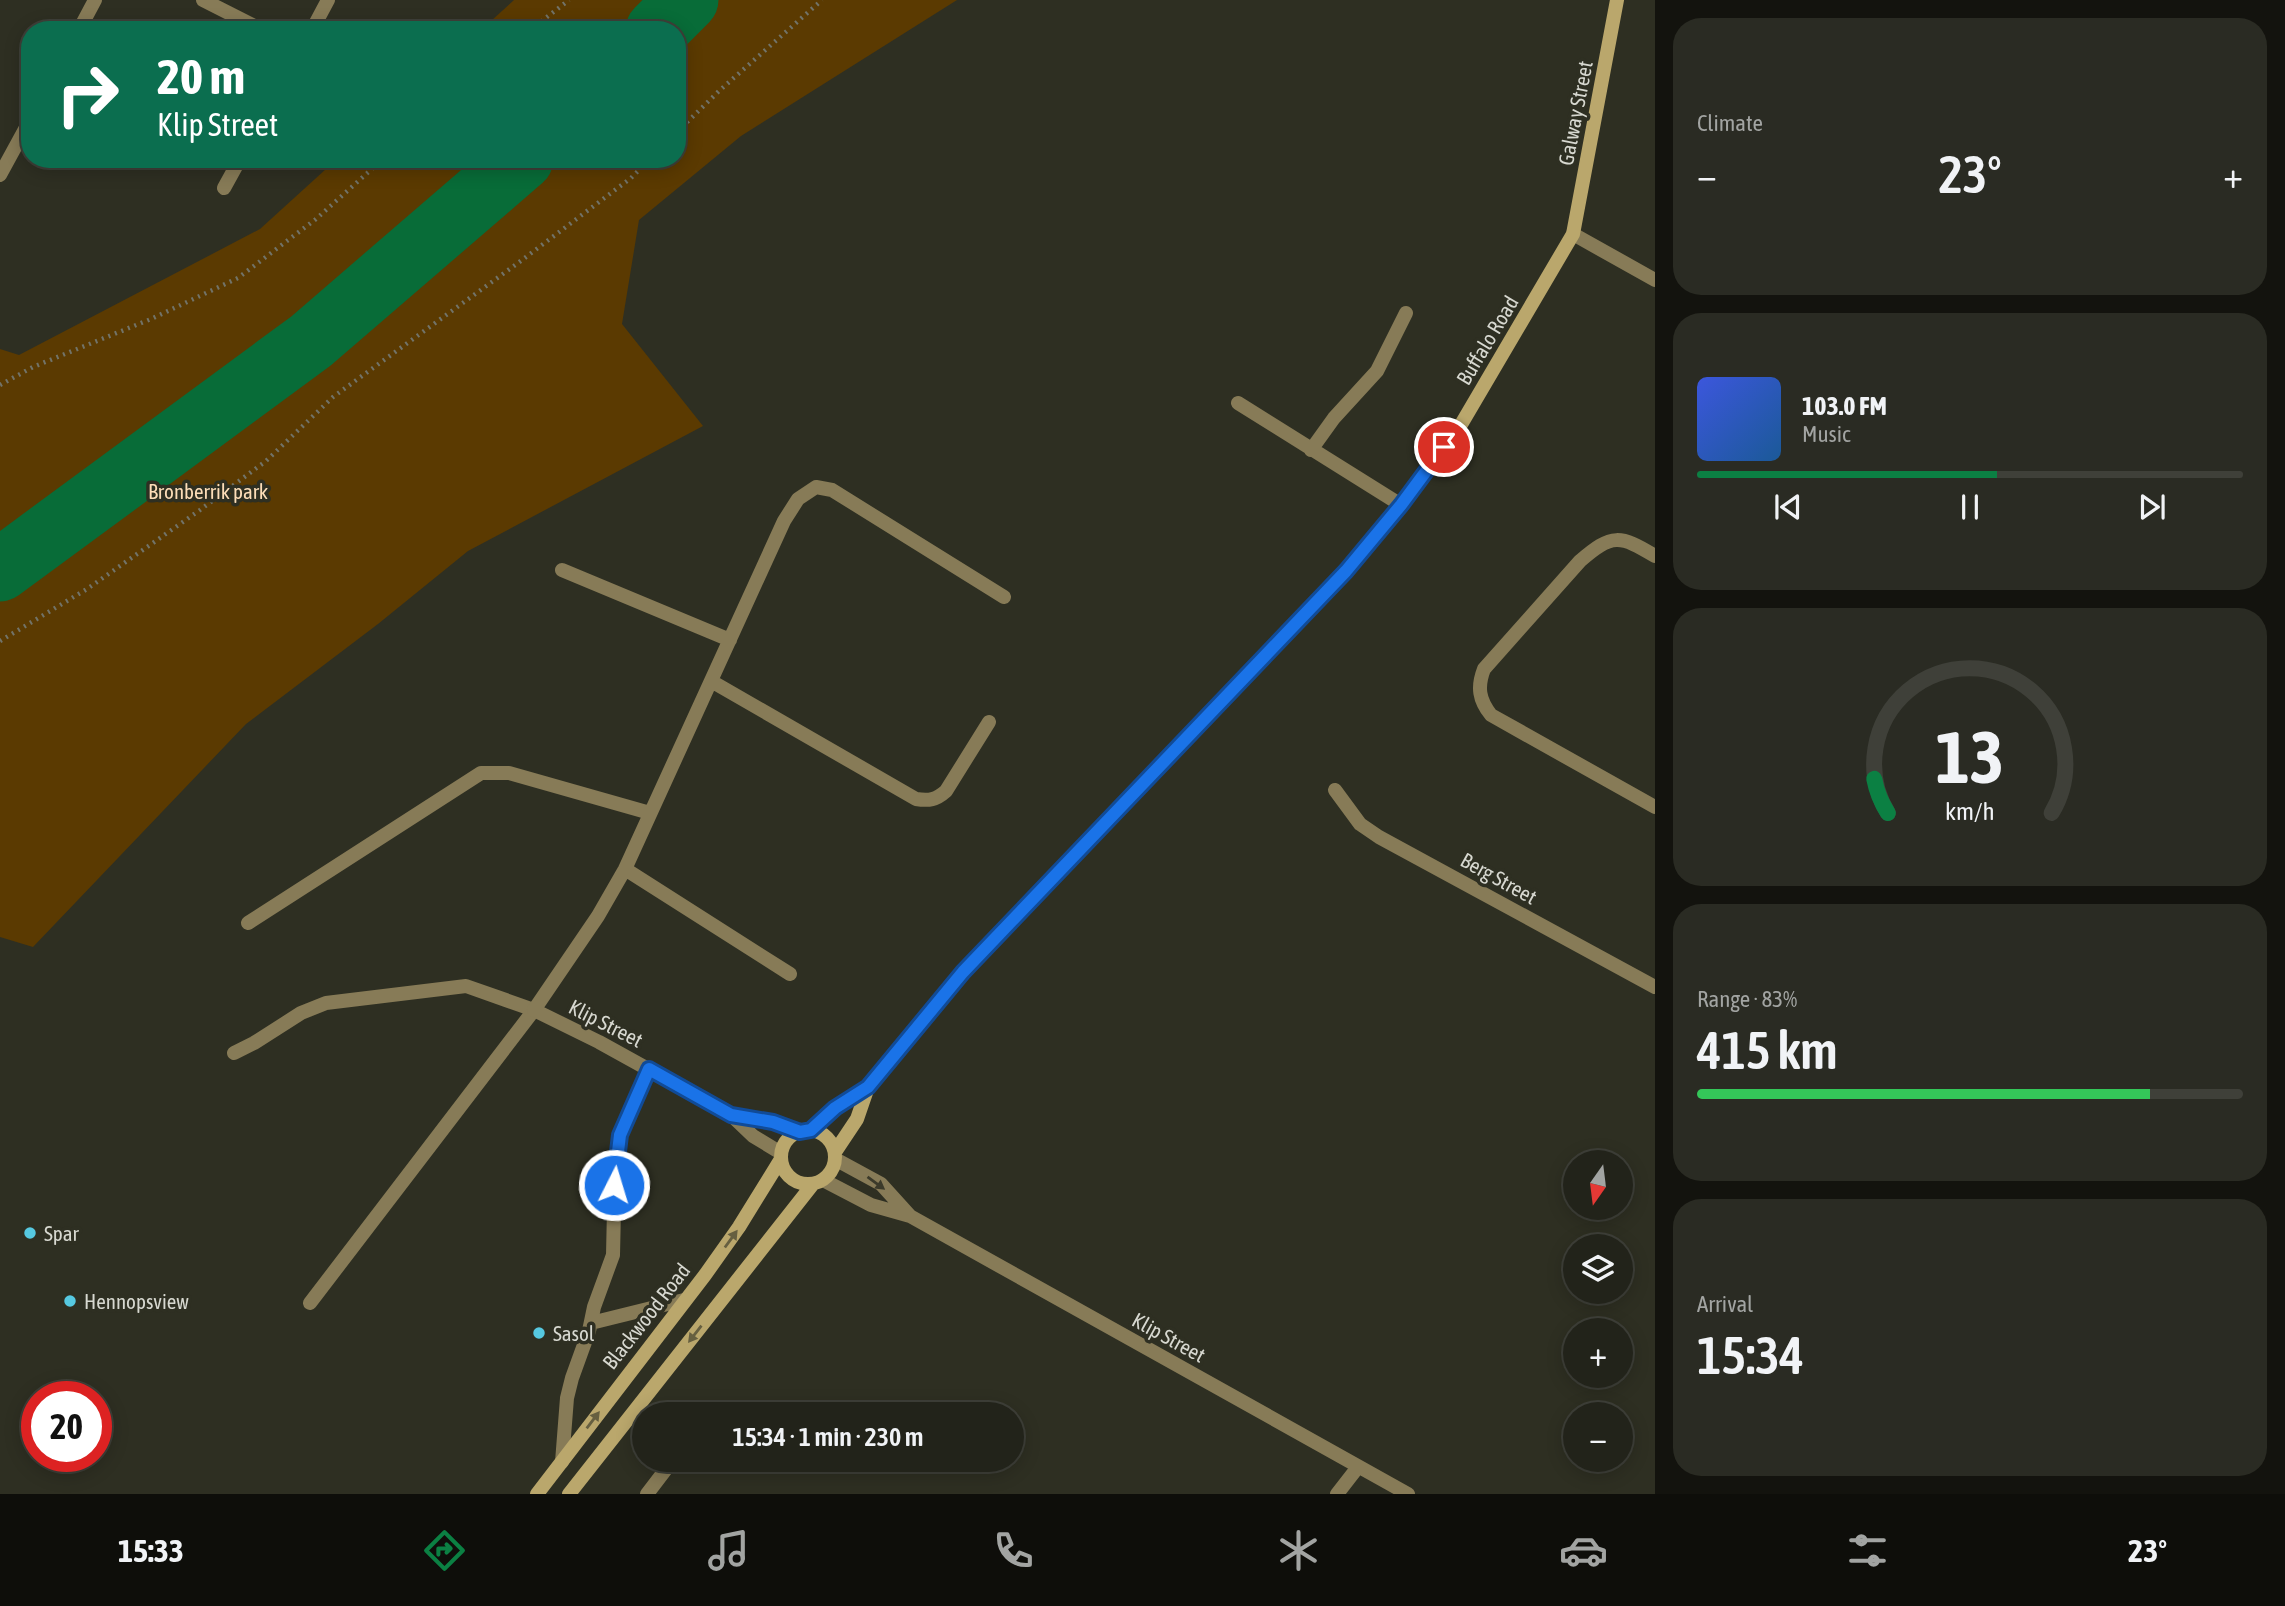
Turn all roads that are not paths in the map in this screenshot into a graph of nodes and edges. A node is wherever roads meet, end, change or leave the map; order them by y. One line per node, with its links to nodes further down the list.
1 (95, 0): 5 (street)
2 (203, 0): 6 (street)
3 (328, 0): 7 (street)
4 (1617, 0): 12 (street, Galway Street)
5 (84, 21)
6 (244, 21)
7 (317, 21)
8 (21, 136): 10 (street)
9 (235, 168): 11 (street)
10 (0, 174)
11 (224, 188)
12 (1573, 234): 13 (street); 17 (street, Buffalo Road)
13 (1655, 280)
14 (1406, 313): 16 (street)
15 (1238, 403): 16 (street)
16 (1311, 450): 17 (street)
17 (1401, 505): 34 (street, Buffalo Road)
18 (1655, 556): 25 (street)
19 (562, 570): 21 (street)
20 (1004, 597): 21 (street, Klip Street)
21 (730, 640): 22 (street, Klip Street)
22 (711, 681): 23 (street); 26 (street, Klip Street)
23 (989, 722)
24 (1335, 790): 30 (street, Berg Street)
25 (1655, 807)
26 (650, 813): 27 (street, Klip Street); 28 (street)
27 (625, 869): 29 (street); 31 (street, Klip Street)
28 (248, 923)
29 (790, 974)
30 (1655, 987)
31 (534, 1010): 32 (street); 33 (street, Klip Street); 42 (street)
32 (234, 1053)
33 (649, 1069): 35 (street, Klip Street); 43 (street)
34 (868, 1087): 36 (street, Buffalo Road); 37 (street, Buffalo Road)
35 (731, 1115): 36 (street, Klip Street); 38 (street, Klip Street)
36 (806, 1131): 37 (street); 38 (street)
37 (835, 1155): 39 (street); 40 (street, Klip Street, one-way to 40)
38 (781, 1156): 39 (street); 41 (street, Blackwood Road, one-way to 38)
39 (818, 1182): 40 (street, Klip Street); 48 (street, one-way to 48)
40 (910, 1216): 45 (street, Klip Street)
41 (684, 1300): 43 (street); 44 (street, Blackwood Road, one-way to 41)
42 (310, 1303)
43 (591, 1323): 44 (street)
44 (562, 1462): 47 (street, Blackwood Road)
45 (1358, 1466): 50 (street); 51 (street, Klip Street)
46 (664, 1472): 49 (street)
47 (537, 1494)
48 (569, 1494)
49 (647, 1494)
50 (1336, 1494)
51 (1408, 1494)

